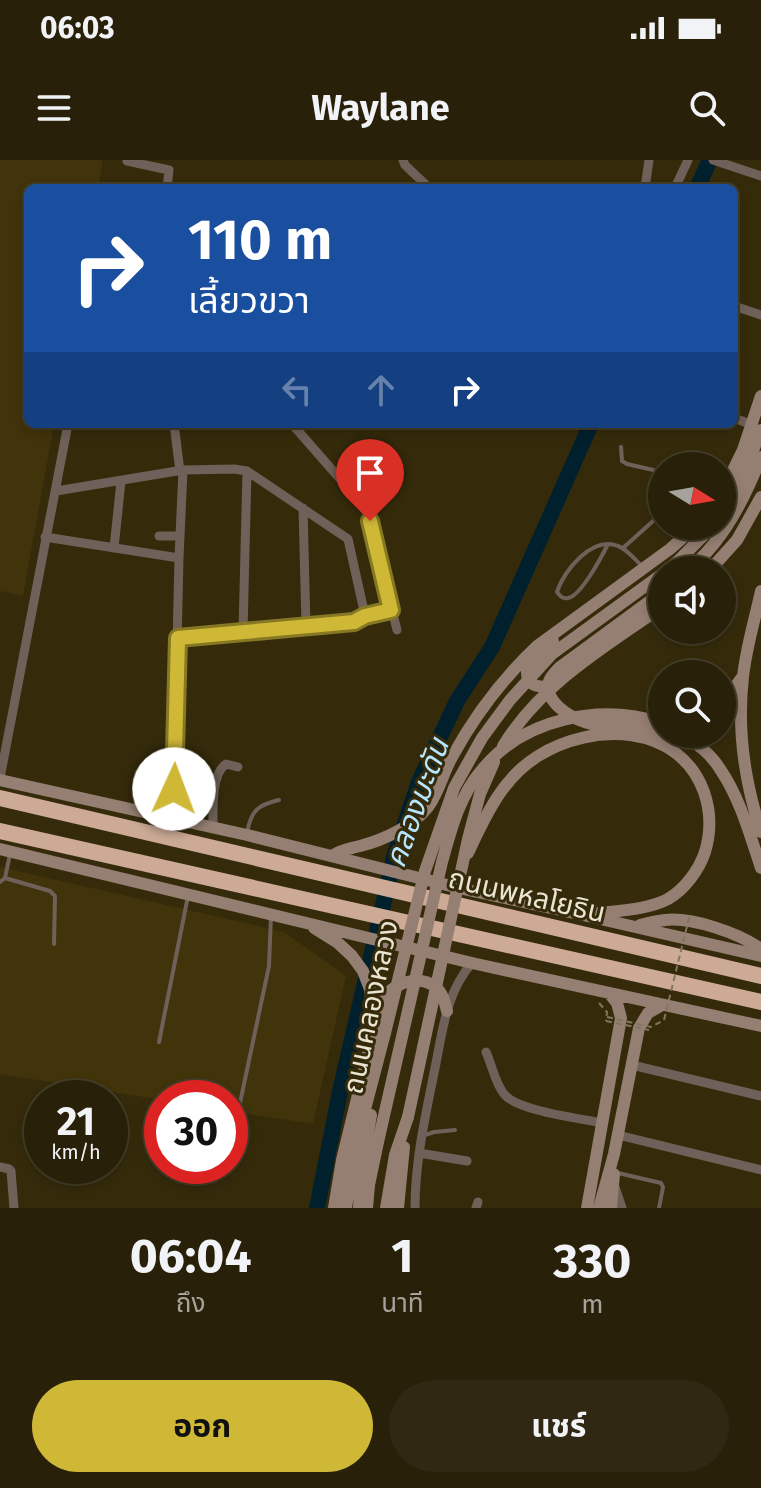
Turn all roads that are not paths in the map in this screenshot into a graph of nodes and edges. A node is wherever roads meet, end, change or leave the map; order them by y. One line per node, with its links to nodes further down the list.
1 (403, 160): 8 (street)
2 (649, 160): 9 (street)
3 (688, 160): 10 (street)
4 (713, 160): 6 (street)
5 (127, 161): 7 (street)
6 (761, 176)
7 (167, 184)
8 (425, 184)
9 (646, 184)
10 (677, 184)
11 (738, 307): 12 (street)
12 (761, 315)
13 (761, 396): 14 (main road)
14 (756, 427): 20 (main road); 25 (main road)
15 (77, 428): 26 (street)
16 (175, 428): 22 (street)
17 (296, 428): 46 (street)
18 (621, 447): 21 (lane)
19 (761, 457): 39 (main road)
20 (736, 464)
21 (648, 469)
22 (182, 471): 23 (street); 24 (street); 31 (street)
23 (247, 471): 28 (street); 52 (street)
24 (121, 481): 26 (street); 36 (street)
25 (736, 490)
26 (56, 491): 32 (street)
27 (761, 497): 40 (main road)
28 (303, 508): 47 (street); 50 (street)
29 (648, 526): 37 (lane)
30 (159, 536): 31 (street)
31 (180, 536): 41 (street)
32 (45, 537): 36 (street); 61 (street)
33 (680, 540): 42 (main road)
34 (699, 540): 38 (main road, ถนนคลองหลวง)
35 (608, 544): 35 (lane); 37 (lane)
36 (114, 548): 41 (street)
37 (623, 548): 42 (lane)
38 (683, 556)
39 (701, 556)
40 (723, 556)
41 (179, 558): 53 (street)
42 (644, 568): 49 (main road)
43 (648, 584): 91 (main road, ถนนคลองหลวง, bridge)
44 (761, 591): 54 (main road)
45 (648, 602): 56 (main road)
46 (391, 610): 47 (street); 51 (street)
47 (365, 616): 50 (street)
48 (648, 617): 71 (main road, bridge)
49 (573, 619): 56 (main road); 70 (main road)
50 (306, 626): 52 (street)
51 (397, 630)
52 (243, 631): 53 (street)
53 (178, 638): 64 (street)
54 (743, 676): 55 (main road); 67 (main road)
55 (736, 685)
56 (549, 687): 58 (main road)
57 (648, 720): 114 (main road, bridge)
58 (648, 729)
59 (702, 748): 72 (main road)
60 (238, 767): 65 (street)
61 (0, 779): 64 (main road, ถนนพหลโยธิน)
62 (0, 798): 83 (highway, ถนนพหลโยธิน)
63 (279, 800): 68 (lane)
64 (173, 819): 65 (main road, ถนนพหลโยธิน)
65 (213, 828): 68 (main road, ถนนพหลโยธิน)
66 (0, 831): 85 (highway, ถนนพหลโยธิน)
67 (761, 832)
68 (247, 835): 70 (main road, ถนนพหลโยธิน)
69 (5, 850): 73 (lane); 74 (main road)
70 (332, 856): 76 (main road, ถนนพหลโยธิน)
71 (463, 864): 76 (main road, bridge); 98 (main road, bridge)
72 (761, 868)
73 (2, 880): 79 (lane)
74 (188, 894): 75 (main road); 92 (lane)
75 (271, 914): 77 (main road); 96 (lane)
76 (583, 915): 78 (main road, ถนนพหลโยธิน)
77 (304, 922): 82 (main road); 91 (main road)
78 (632, 926): 80 (main road); 81 (main road, ถนนพหลโยธิน)
79 (54, 944)
80 (761, 949)
81 (761, 956)
82 (472, 963): 84 (main road); 88 (street)
83 (761, 976)
84 (609, 993): 87 (main road); 95 (main road)
85 (735, 996): 86 (highway, ถนนพหลโยธิน); 89 (highway)
86 (761, 1002)
87 (662, 1005): 90 (main road); 94 (main road)
88 (447, 1011): 91 (main road); 102 (street)
89 (761, 1011)
90 (761, 1026)
91 (380, 1031): 111 (main road); 112 (main road); 113 (main road, ถนนคลองหลวง)
92 (159, 1042)
93 (486, 1052): 99 (street)
94 (631, 1071): 95 (main road); 97 (street); 101 (main road)
95 (610, 1073): 99 (main road)
96 (245, 1080)
97 (761, 1096)
98 (408, 1117): 115 (main road); 116 (main road)
99 (602, 1123): 109 (main road)
100 (455, 1130): 102 (lane)
101 (618, 1135): 104 (main road); 107 (street)
102 (421, 1137): 103 (street)
103 (419, 1153): 105 (street); 117 (street)
104 (614, 1154): 108 (main road); 118 (main road)
105 (467, 1161)
106 (0, 1167): 110 (street)
107 (761, 1170)
108 (614, 1178): 119 (main road); 120 (street); 121 (lane)
109 (586, 1204)
110 (14, 1208)
111 (334, 1208)
112 (346, 1208)
113 (359, 1208)
114 (367, 1208)
115 (386, 1208)
116 (398, 1208)
117 (415, 1208)
118 (599, 1208)
119 (611, 1208)
120 (622, 1208)
121 (659, 1208)

